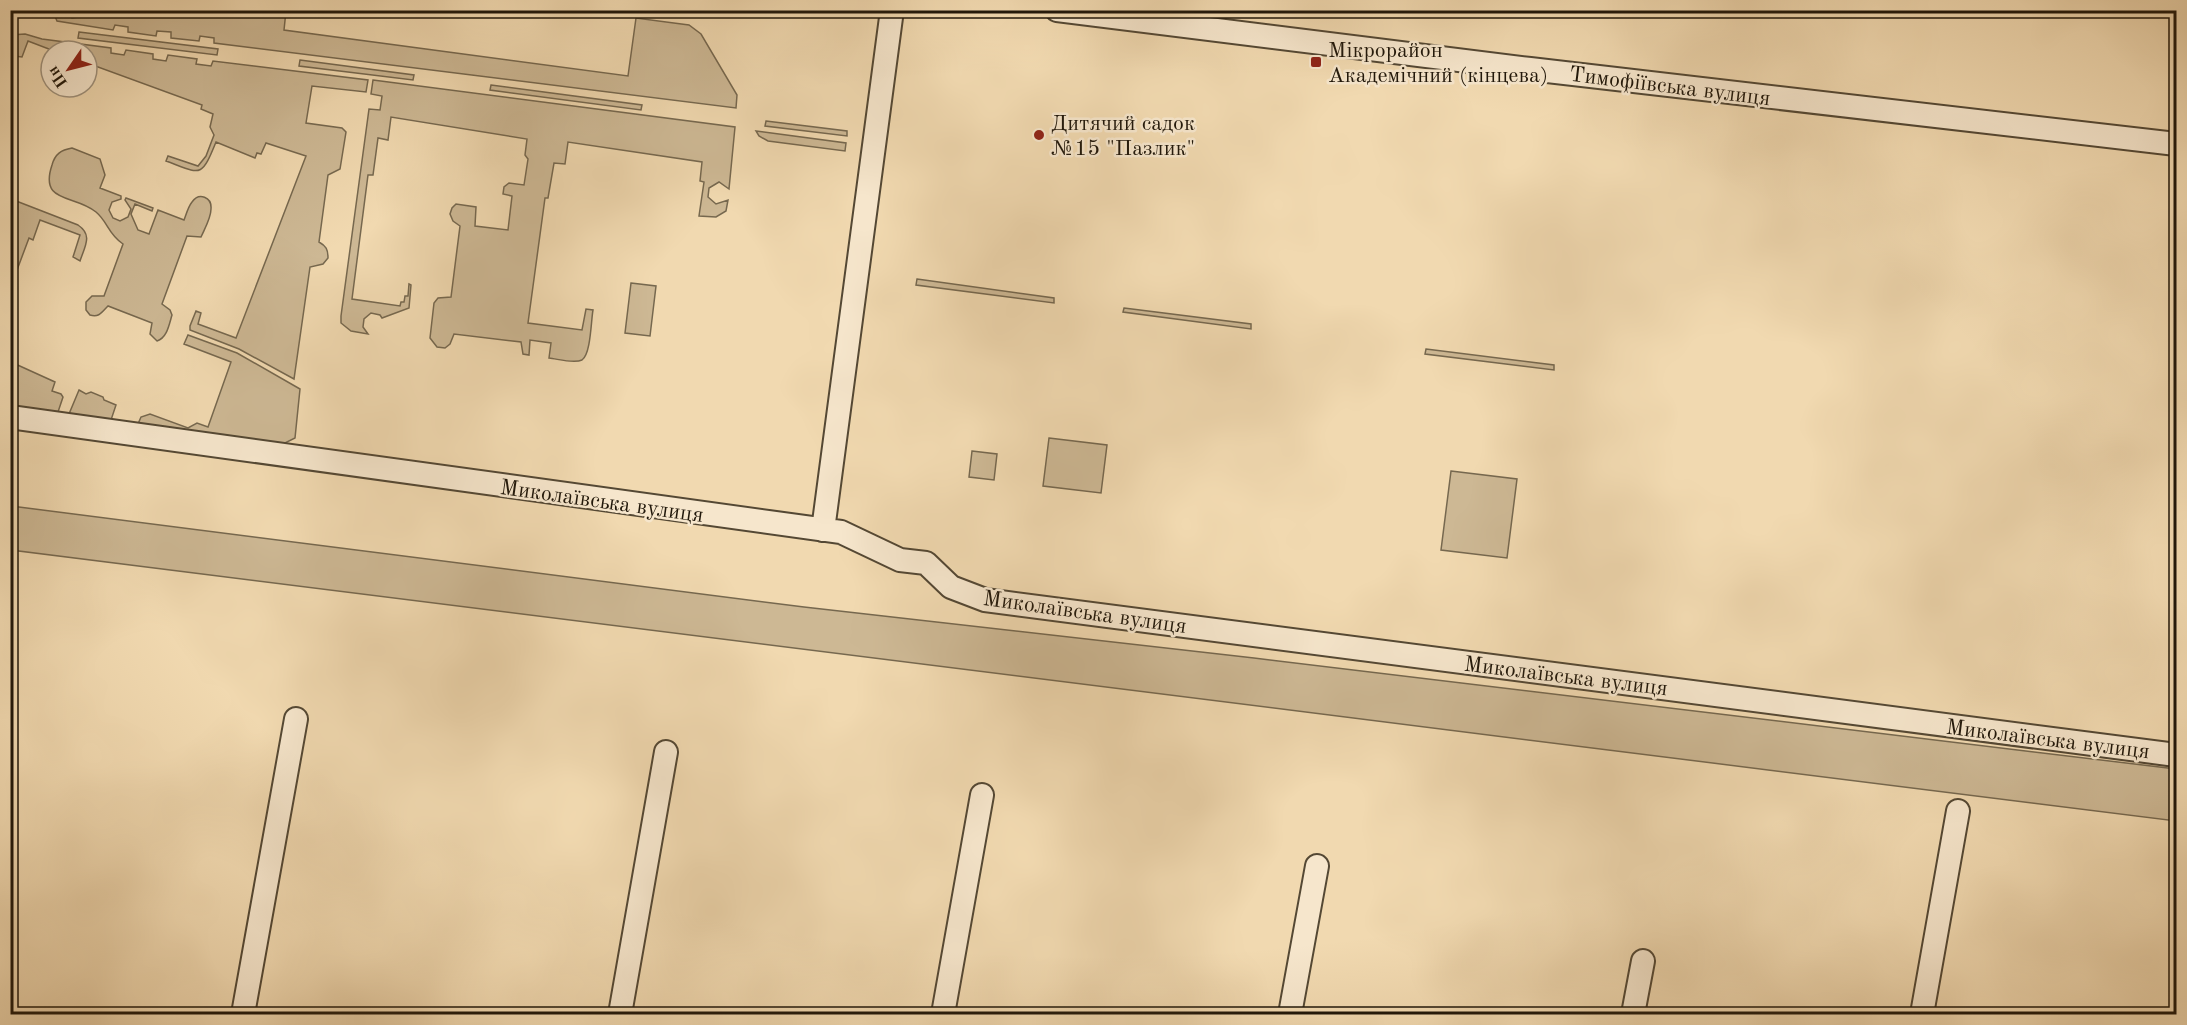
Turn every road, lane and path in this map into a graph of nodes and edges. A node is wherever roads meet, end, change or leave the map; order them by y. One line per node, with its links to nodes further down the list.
1 (892, 10): 5 (street)
2 (1057, 10): 3 (street, Тимофіївська вулиця)
3 (2176, 144)
4 (10, 417): 5 (street, Миколаївська вулиця)
5 (823, 530): 8 (street, Миколаївська вулиця)
6 (296, 719): 13 (street)
7 (666, 752): 14 (street)
8 (2176, 755)
9 (982, 795): 15 (street)
10 (1958, 811): 18 (street)
11 (1317, 866): 16 (street)
12 (1643, 961): 17 (street)
13 (243, 1014)
14 (620, 1014)
15 (943, 1014)
16 (1290, 1014)
17 (1633, 1014)
18 (1922, 1014)

